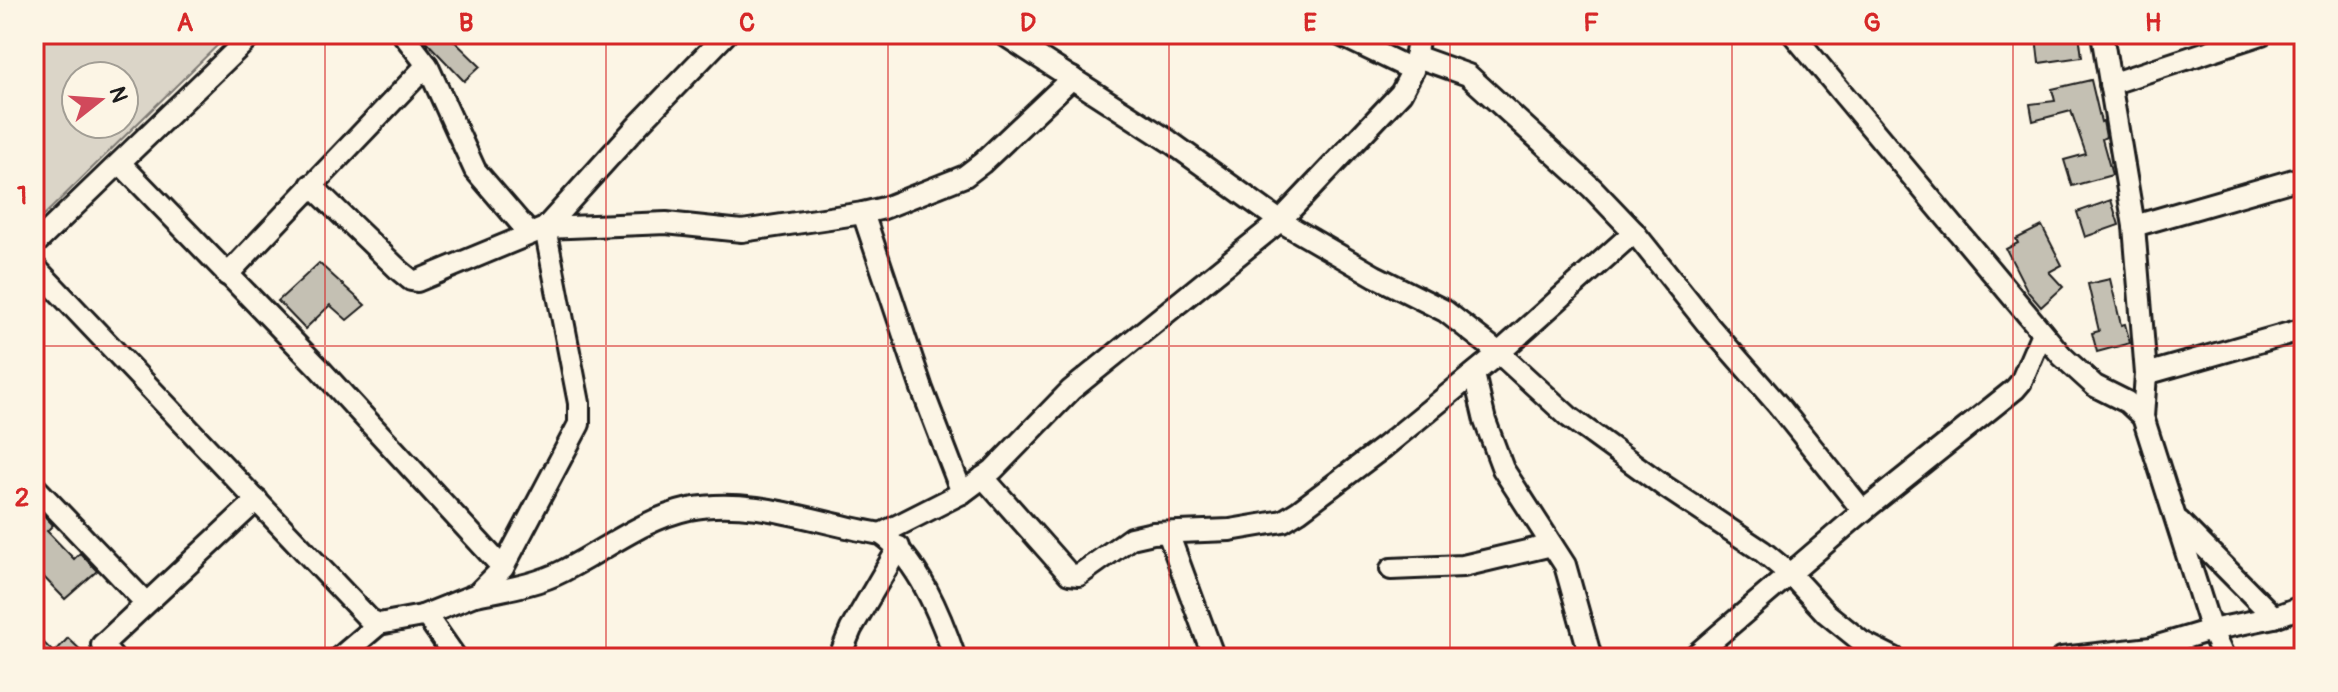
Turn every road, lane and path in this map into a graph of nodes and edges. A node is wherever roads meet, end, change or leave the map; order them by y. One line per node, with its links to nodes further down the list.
1 (253, 34): 14 (street)
2 (403, 34): 11 (street)
3 (726, 34): 20 (street)
4 (1003, 34): 12 (street)
5 (1338, 34): 10 (street)
6 (1419, 34): 10 (street)
7 (1793, 34): 26 (street)
8 (2102, 34): 13 (street)
9 (2262, 34): 13 (street)
10 (1414, 63): 18 (street); 21 (street)
11 (427, 65): 16 (street); 20 (street)
12 (1072, 78): 17 (street); 18 (street)
13 (2110, 84): 19 (street)
14 (121, 164): 22 (street); 24 (street)
15 (2304, 177): 19 (street)
16 (311, 185): 20 (street); 24 (street)
17 (863, 213): 20 (street); 33 (street)
18 (1280, 221): 27 (street); 31 (street)
19 (2134, 226): 29 (street)
20 (538, 231): 41 (street)
21 (1634, 232): 27 (street); 35 (street)
22 (34, 245)
23 (34, 266): 34 (street)
24 (227, 275): 41 (street)
25 (2304, 329): 29 (street)
26 (2042, 333): 30 (street); 35 (street)
27 (1499, 353): 28 (street); 43 (street)
28 (1474, 374): 37 (street); 39 (street)
29 (2146, 374): 30 (street)
30 (2143, 417): 36 (street)
31 (983, 477): 33 (street); 37 (street)
32 (34, 486): 45 (street)
33 (962, 493): 38 (street)
34 (257, 500): 45 (street); 49 (street)
35 (1863, 511): 43 (street)
36 (2176, 518): 48 (street); 50 (street)
37 (1168, 533): 56 (street)
38 (881, 534): 40 (street); 44 (street)
39 (1552, 545): 42 (street); 57 (street)
40 (899, 547): 54 (street); 55 (street)
41 (503, 568): 44 (street)
42 (1391, 569)
43 (1791, 575): 58 (street); 59 (street)
44 (472, 596): 47 (street)
45 (146, 603): 51 (street)
46 (2304, 606): 48 (street)
47 (422, 616): 49 (street); 53 (street)
48 (2274, 617): 50 (street)
49 (379, 624): 52 (street)
50 (2211, 630): 60 (street); 61 (street)
51 (108, 656)
52 (339, 658)
53 (456, 658)
54 (839, 658)
55 (955, 658)
56 (1214, 658)
57 (1591, 658)
58 (1692, 658)
59 (1894, 658)
60 (2062, 658)
61 (2224, 658)

